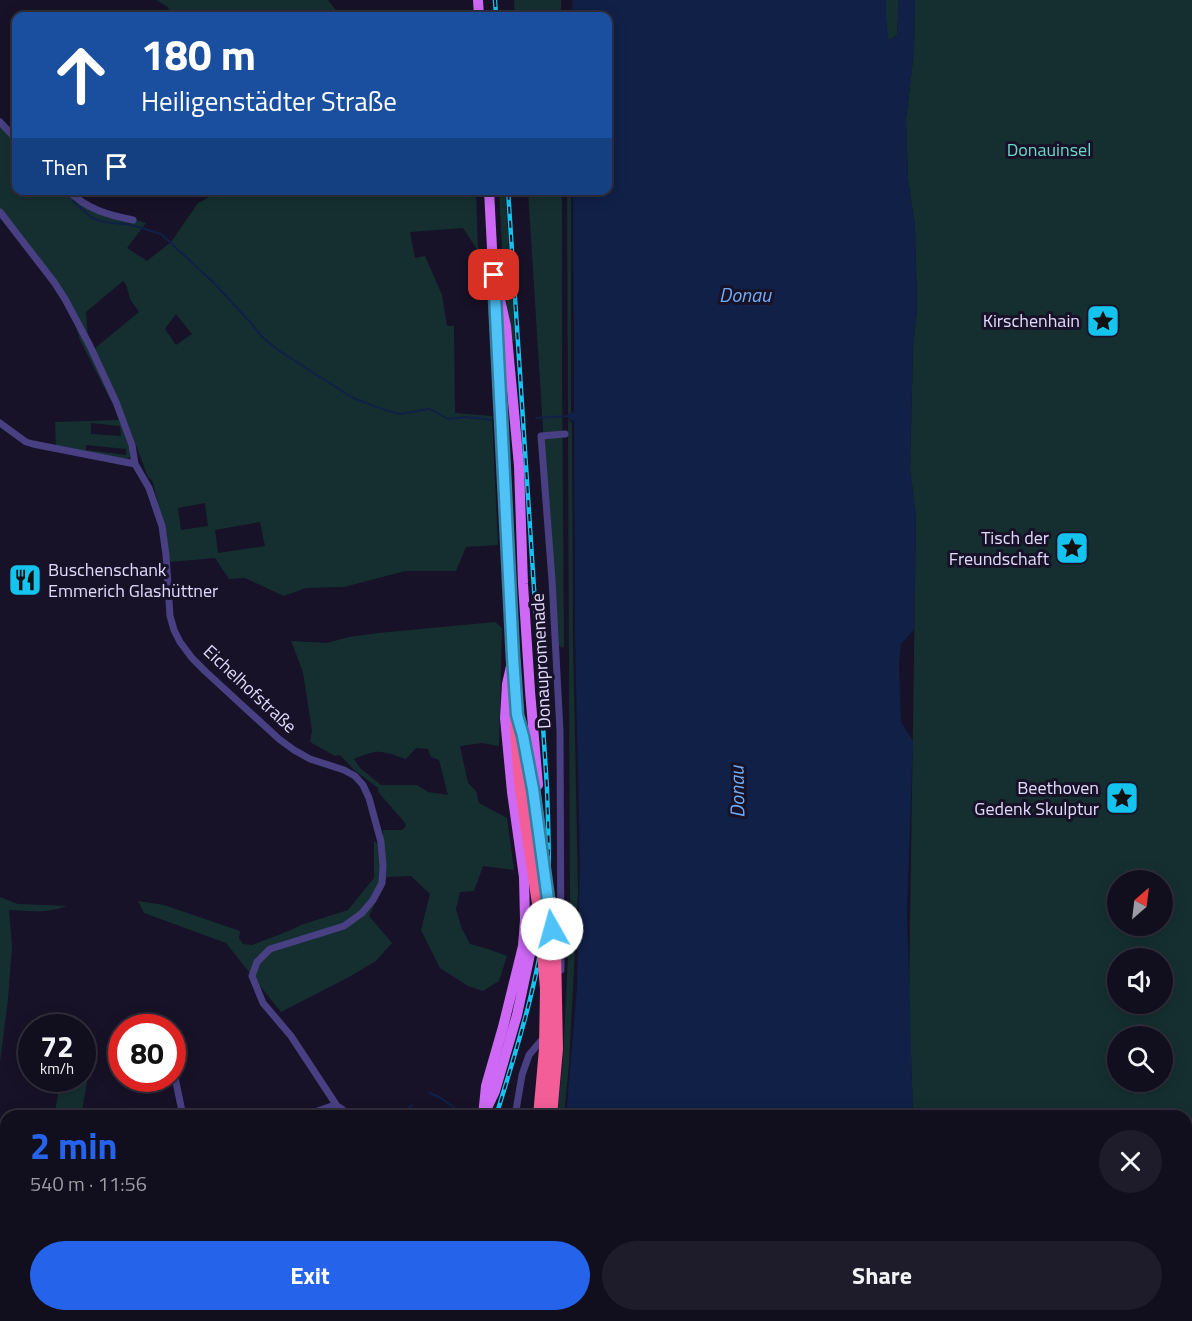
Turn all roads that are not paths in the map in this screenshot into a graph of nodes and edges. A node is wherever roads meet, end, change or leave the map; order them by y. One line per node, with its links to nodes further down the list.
1 (0, 122): 2 (street)
2 (12, 135)
3 (73, 195): 6 (street)
4 (489, 195): 7 (main road)
5 (0, 212): 10 (street, Eichelhofstraße)
6 (133, 220)
7 (494, 275): 11 (main road); 19 (main road)
8 (0, 423): 10 (street)
9 (565, 434): 20 (street, Donaupromenade)
10 (135, 464): 14 (street, Eichelhofstraße)
11 (513, 657): 12 (highway); 18 (main road)
12 (517, 715): 21 (highway, bridge); 22 (highway, bridge)
13 (178, 1092): 15 (street)
14 (337, 1106): 16 (street); 17 (street, Eichelhofstraße)
15 (182, 1110)
16 (320, 1110)
17 (343, 1110)
18 (484, 1110)
19 (486, 1110)
20 (516, 1110)
21 (541, 1110)
22 (551, 1110)

